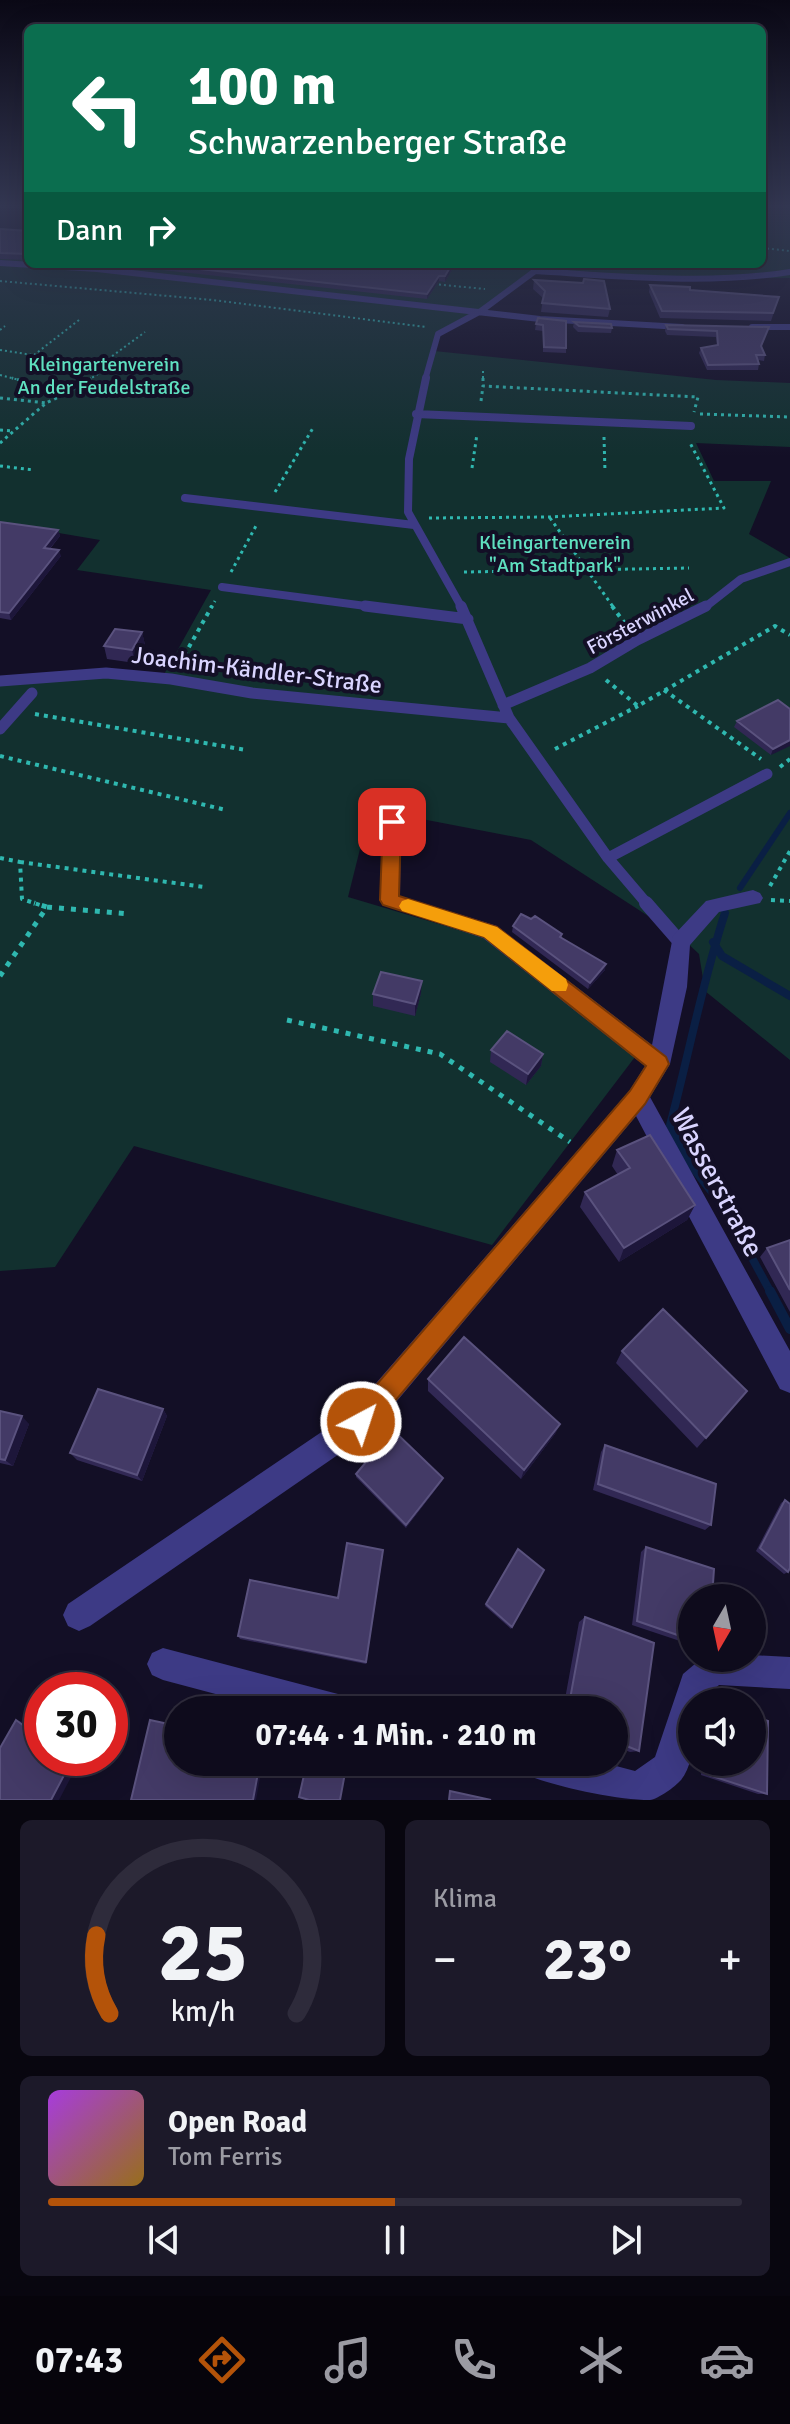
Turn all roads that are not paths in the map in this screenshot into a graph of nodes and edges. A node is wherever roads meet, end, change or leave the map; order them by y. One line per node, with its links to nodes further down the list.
1 (280, 289): 3 (lane)
2 (511, 289): 3 (lane)
3 (481, 311): 4 (lane); 7 (lane)
4 (689, 327)
5 (747, 327): 6 (lane)
6 (790, 327)
7 (416, 414): 8 (lane); 10 (lane)
8 (691, 426)
9 (185, 498): 10 (lane)
10 (412, 521): 13 (lane)
11 (790, 562): 16 (lane, Försterwinkel)
12 (222, 587): 13 (lane)
13 (468, 619): 16 (lane)
14 (0, 681): 17 (lane, Joachim-Kändler-Straße)
15 (32, 693): 18 (lane)
16 (503, 705): 17 (lane)
17 (509, 718): 21 (lane)
18 (0, 729)
19 (767, 774): 21 (lane)
20 (392, 822): 24 (street)
21 (608, 858): 23 (lane)
22 (762, 892): 23 (street)
23 (680, 942): 24 (street)
24 (659, 1064): 25 (street)
25 (638, 1097): 26 (street, Wasserstraße); 27 (street)
26 (790, 1379)
27 (79, 1615)
28 (163, 1664): 30 (street)
29 (790, 1673): 31 (street)
30 (285, 1696)
31 (589, 1776)

